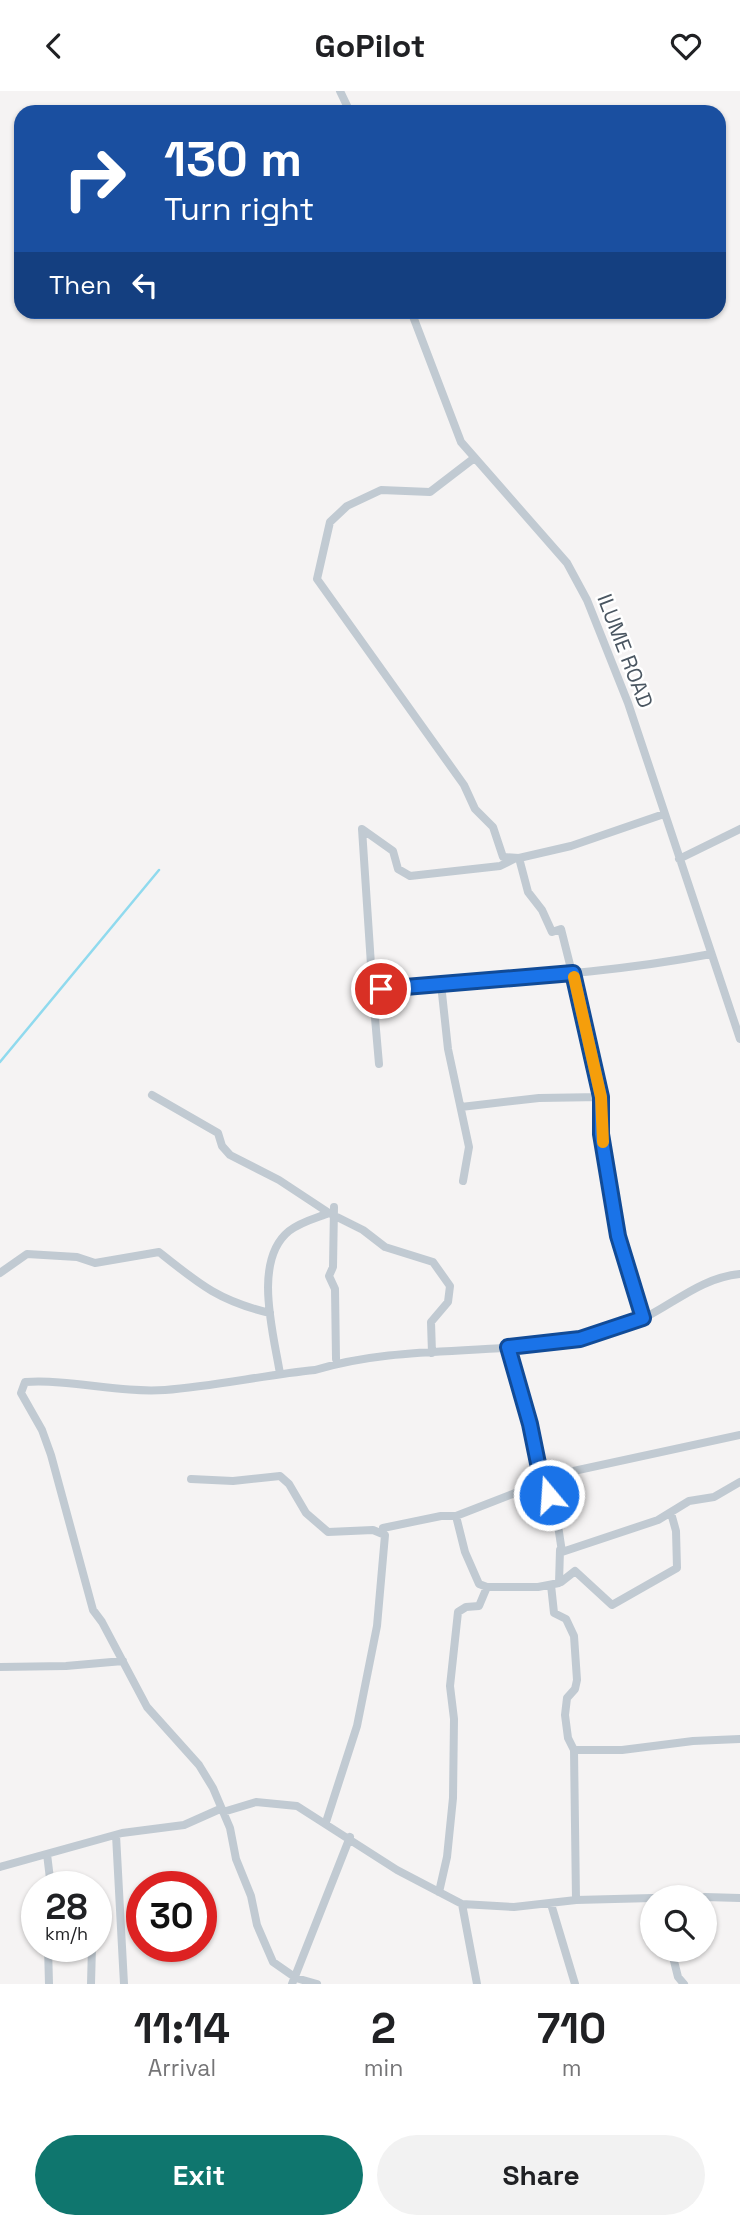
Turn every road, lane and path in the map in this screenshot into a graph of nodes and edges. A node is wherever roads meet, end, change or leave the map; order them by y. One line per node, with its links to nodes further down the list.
1 (414, 319): 2 (street, ILUME ROAD)
2 (473, 459): 3 (street, ILUME ROAD); 5 (street)
3 (664, 814): 5 (street); 6 (street, ILUME ROAD)
4 (740, 829): 6 (street)
5 (517, 859): 8 (street); 10 (street)
6 (679, 859): 7 (street, ILUME ROAD)
7 (711, 954): 8 (street); 11 (street, ILUME ROAD)
8 (573, 973): 9 (street); 14 (street)
9 (441, 984): 10 (street); 15 (street)
10 (373, 995): 12 (street)
11 (740, 1039)
12 (379, 1063)
13 (152, 1095): 17 (street)
14 (601, 1097): 15 (street); 21 (street)
15 (461, 1107): 16 (street)
16 (463, 1181)
17 (333, 1211): 20 (street); 23 (street); 24 (street)
18 (0, 1273): 20 (street)
19 (740, 1274): 21 (street)
20 (270, 1313): 25 (street)
21 (643, 1318): 22 (street)
22 (508, 1347): 23 (street); 29 (street)
23 (432, 1353): 25 (street)
24 (336, 1359)
25 (280, 1374): 37 (street)
26 (740, 1435): 29 (street)
27 (191, 1479): 42 (street)
28 (740, 1482): 30 (street)
29 (542, 1483): 31 (street); 33 (street)
30 (671, 1513): 33 (street); 34 (street)
31 (456, 1517): 32 (street); 36 (street)
32 (383, 1528)
33 (560, 1550): 34 (street)
34 (561, 1582): 35 (street)
35 (551, 1585): 36 (street); 40 (street)
36 (487, 1587): 48 (street)
37 (123, 1661): 38 (street); 41 (street)
38 (0, 1667)
39 (740, 1739): 40 (street)
40 (574, 1750): 52 (street)
41 (221, 1810): 42 (street); 43 (street); 58 (street)
42 (326, 1822): 44 (street)
43 (116, 1835): 45 (street); 61 (street)
44 (350, 1837): 48 (street); 58 (street)
45 (47, 1854): 46 (street); 47 (street)
46 (0, 1867)
47 (49, 1871)
48 (439, 1892): 54 (street)
49 (717, 1898): 50 (street)
50 (740, 1898)
51 (640, 1899): 52 (street)
52 (576, 1901): 53 (street)
53 (551, 1903): 54 (street); 64 (street)
54 (462, 1904): 63 (street)
55 (49, 1962): 59 (street)
56 (92, 1962): 60 (street)
57 (674, 1962): 65 (street)
58 (294, 1981): 62 (street)
59 (50, 1984)
60 (91, 1984)
61 (124, 1984)
62 (317, 1984)
63 (477, 1984)
64 (575, 1984)
65 (684, 1984)

